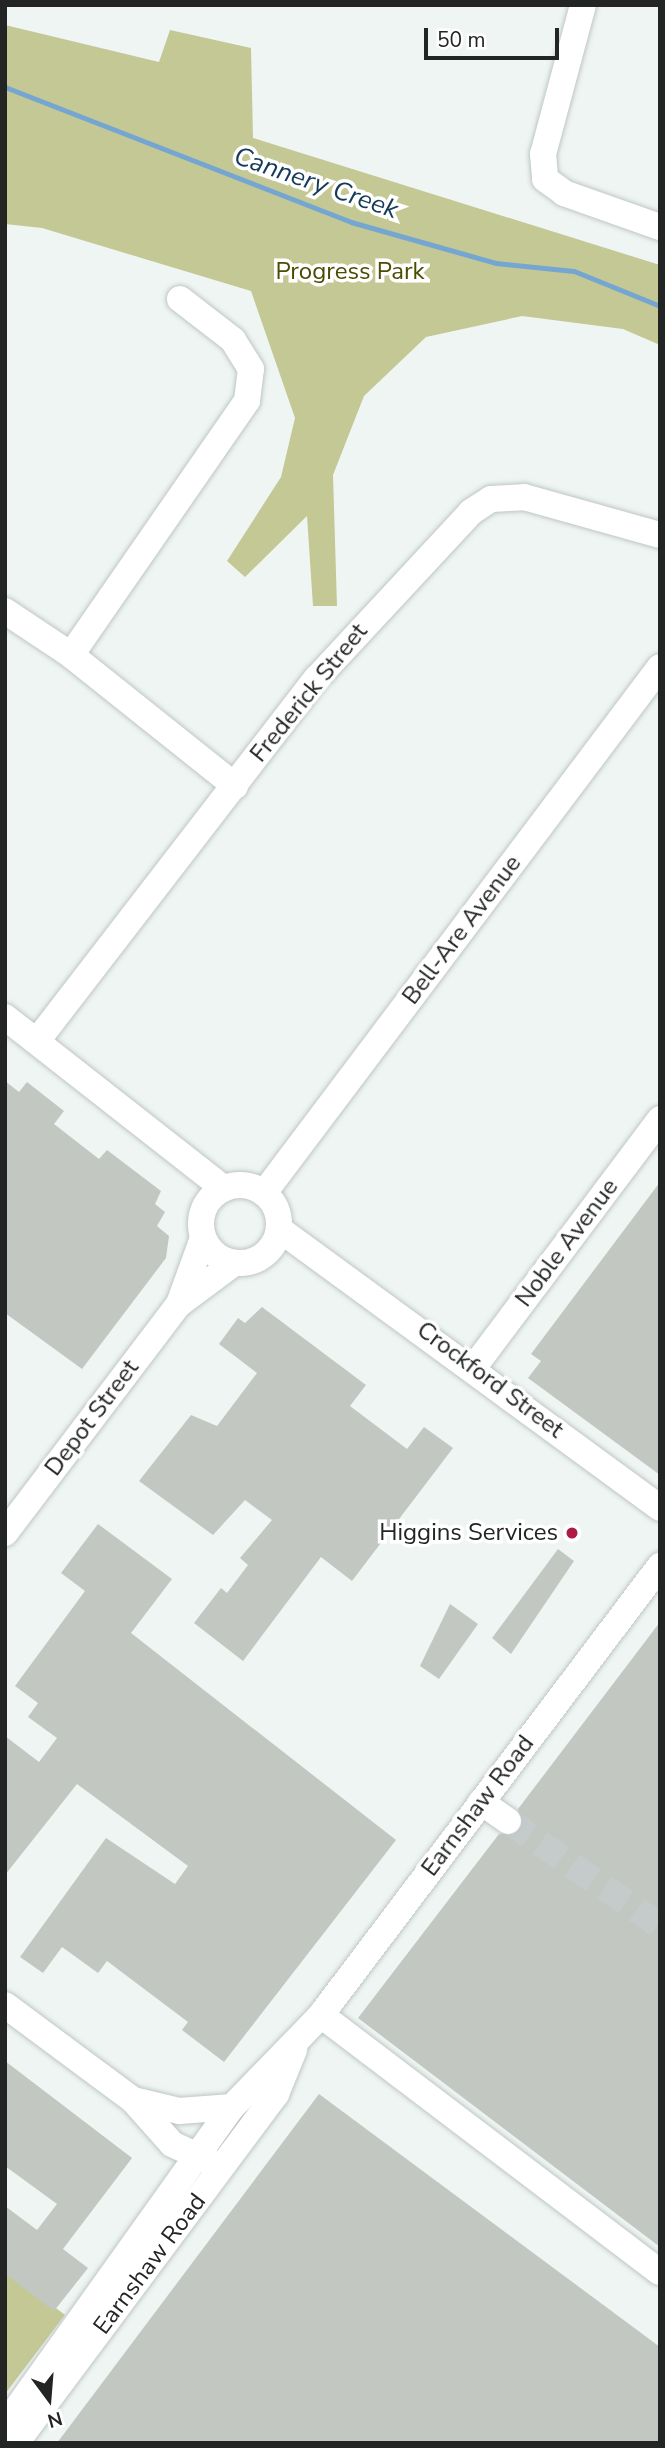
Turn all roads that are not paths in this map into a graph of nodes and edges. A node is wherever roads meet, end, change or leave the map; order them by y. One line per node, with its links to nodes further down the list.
1 (583, 5): 2 (street)
2 (660, 227)
3 (180, 299): 6 (street)
4 (660, 535): 8 (street, Frederick Street)
5 (5, 611): 6 (street)
6 (71, 654): 8 (street)
7 (660, 667): 14 (street, Bell-Are Avenue)
8 (235, 786): 10 (street, Frederick Street)
9 (5, 1017): 10 (street)
10 (37, 1041): 12 (street)
11 (660, 1119): 22 (street, Noble Avenue)
12 (185, 1160): 13 (street); 15 (street)
13 (224, 1189): 14 (street); 15 (street)
14 (264, 1193): 16 (street)
15 (204, 1209): 17 (street)
16 (279, 1229): 18 (street); 19 (street, Crockford Street)
17 (203, 1238): 20 (street); 21 (street, Depot Street)
18 (262, 1256): 19 (street); 20 (street)
19 (317, 1258): 22 (street, Crockford Street)
20 (234, 1263): 21 (street, Depot Street)
21 (179, 1304): 24 (street, Depot Street)
22 (474, 1367): 23 (street, Crockford Street)
23 (660, 1508)
24 (5, 1534)
25 (660, 1566): 26 (street, Earnshaw Road)
26 (481, 1802): 27 (street); 29 (street, Earnshaw Road)
27 (508, 1821)
28 (5, 2005): 31 (street)
29 (321, 2015): 30 (street, Earnshaw Road); 35 (street)
30 (296, 2046): 32 (street, Earnshaw Road); 34 (street, Earnshaw Road)
31 (133, 2100): 32 (street); 33 (street)
32 (232, 2107): 33 (street, Earnshaw Road)
33 (197, 2158): 34 (street); 36 (street, Earnshaw Road)
34 (222, 2166): 37 (street, Earnshaw Road)
35 (660, 2272)
36 (5, 2425)
37 (16, 2443)

